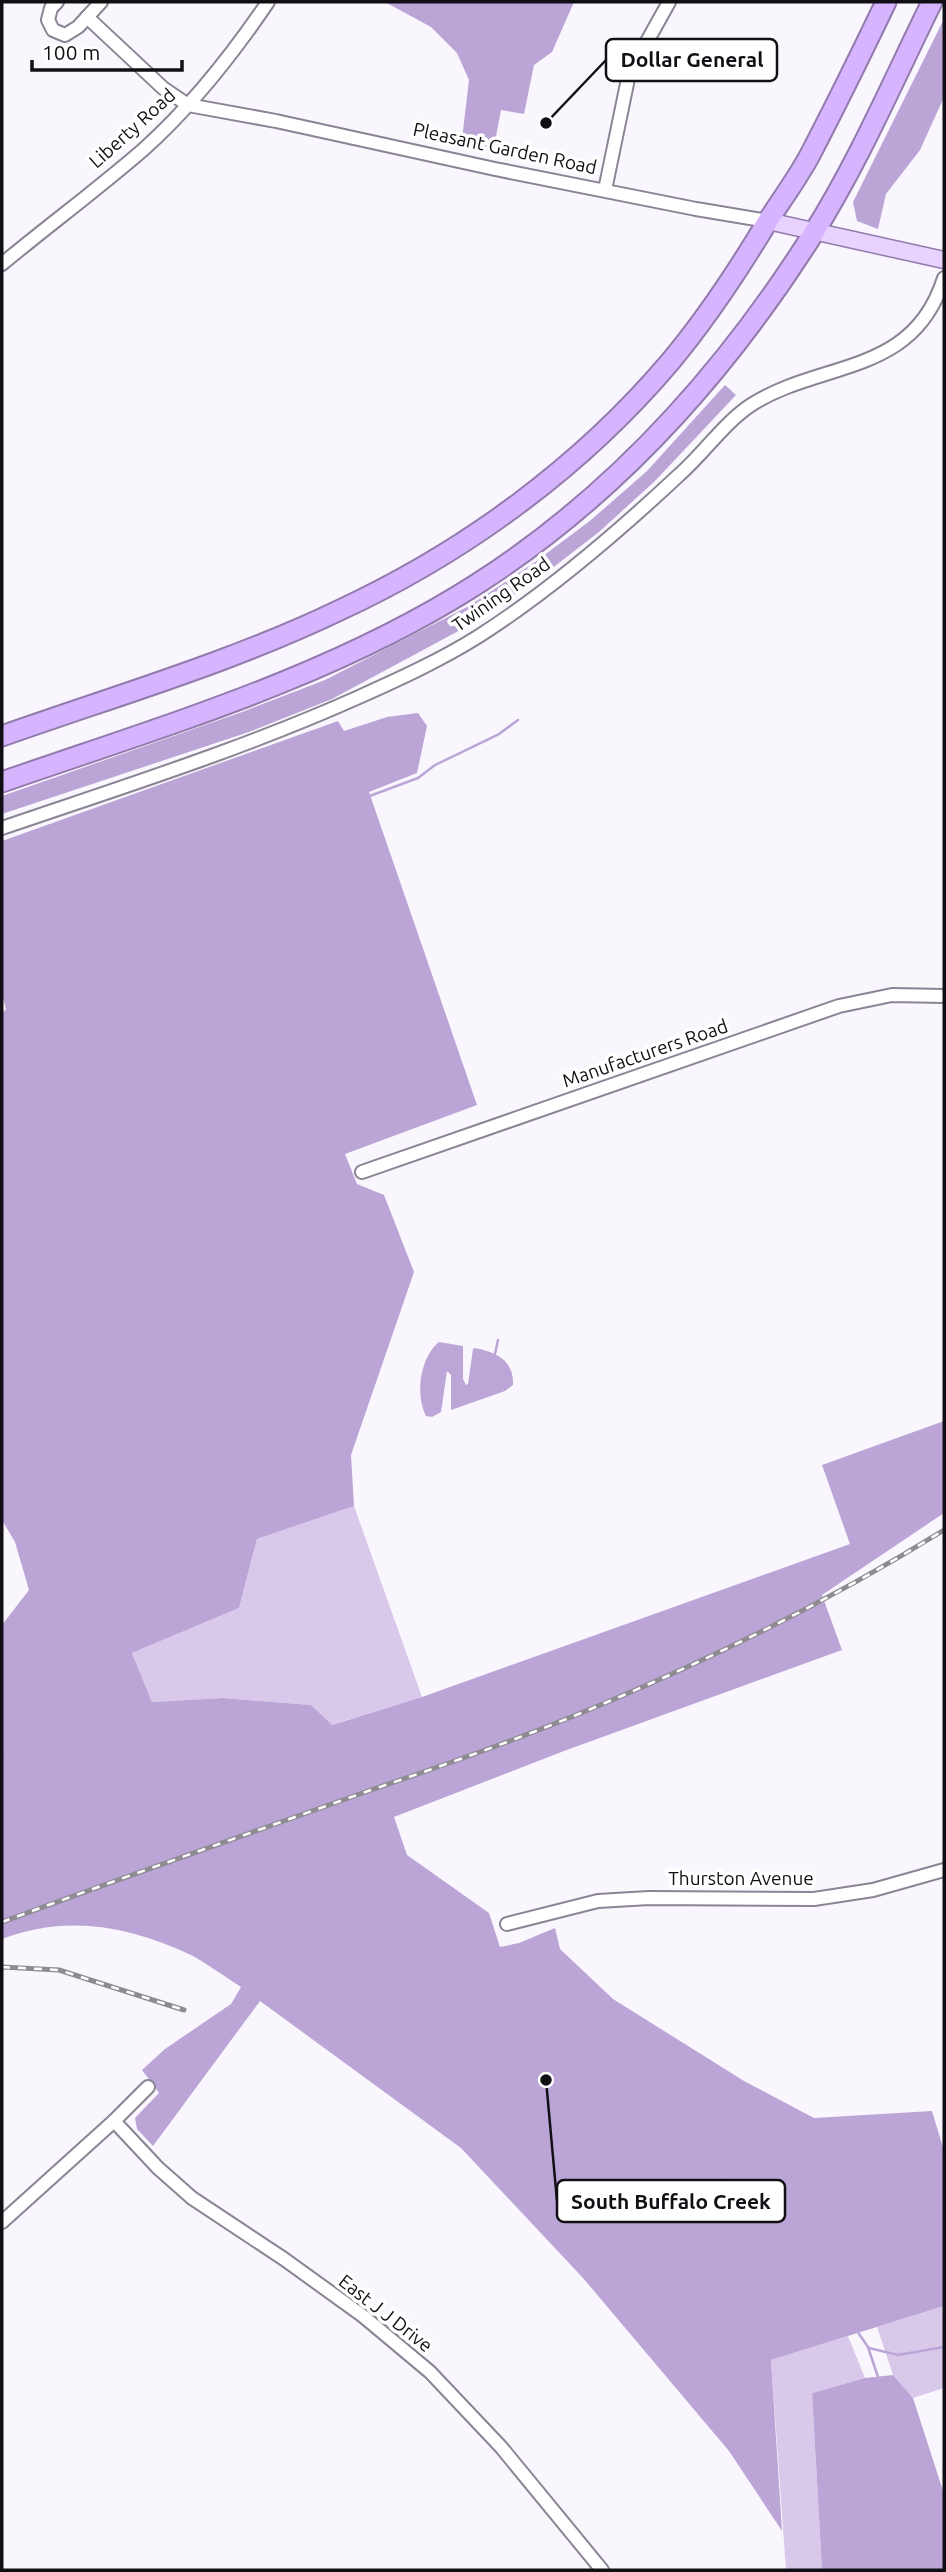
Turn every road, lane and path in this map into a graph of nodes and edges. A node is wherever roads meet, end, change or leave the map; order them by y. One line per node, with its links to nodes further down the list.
1 (57, 2): 7 (street)
2 (101, 2): 7 (street)
3 (268, 2): 8 (street, Liberty Road)
4 (669, 2): 9 (street)
5 (886, 2): 10 (highway)
6 (932, 2): 11 (highway)
7 (87, 17): 8 (street, Pleasant Garden Road)
8 (188, 105): 9 (street, Pleasant Garden Road); 13 (street, Liberty Road)
9 (605, 190): 10 (street, Pleasant Garden Road)
10 (768, 221): 11 (main road, Pleasant Garden Road); 15 (highway)
11 (815, 231): 12 (main road, Pleasant Garden Road); 16 (highway)
12 (944, 260)
13 (2, 264)
14 (944, 278): 17 (street, Twining Road)
15 (2, 736)
16 (2, 782)
17 (2, 828)
18 (944, 996): 19 (street, Manufacturers Road)
19 (362, 1172)
20 (944, 1870): 21 (street, Thurston Avenue)
21 (507, 1924)
22 (148, 2087): 23 (street)
23 (114, 2121): 24 (street); 25 (street, East J J Drive)
24 (2, 2222)
25 (602, 2570)

